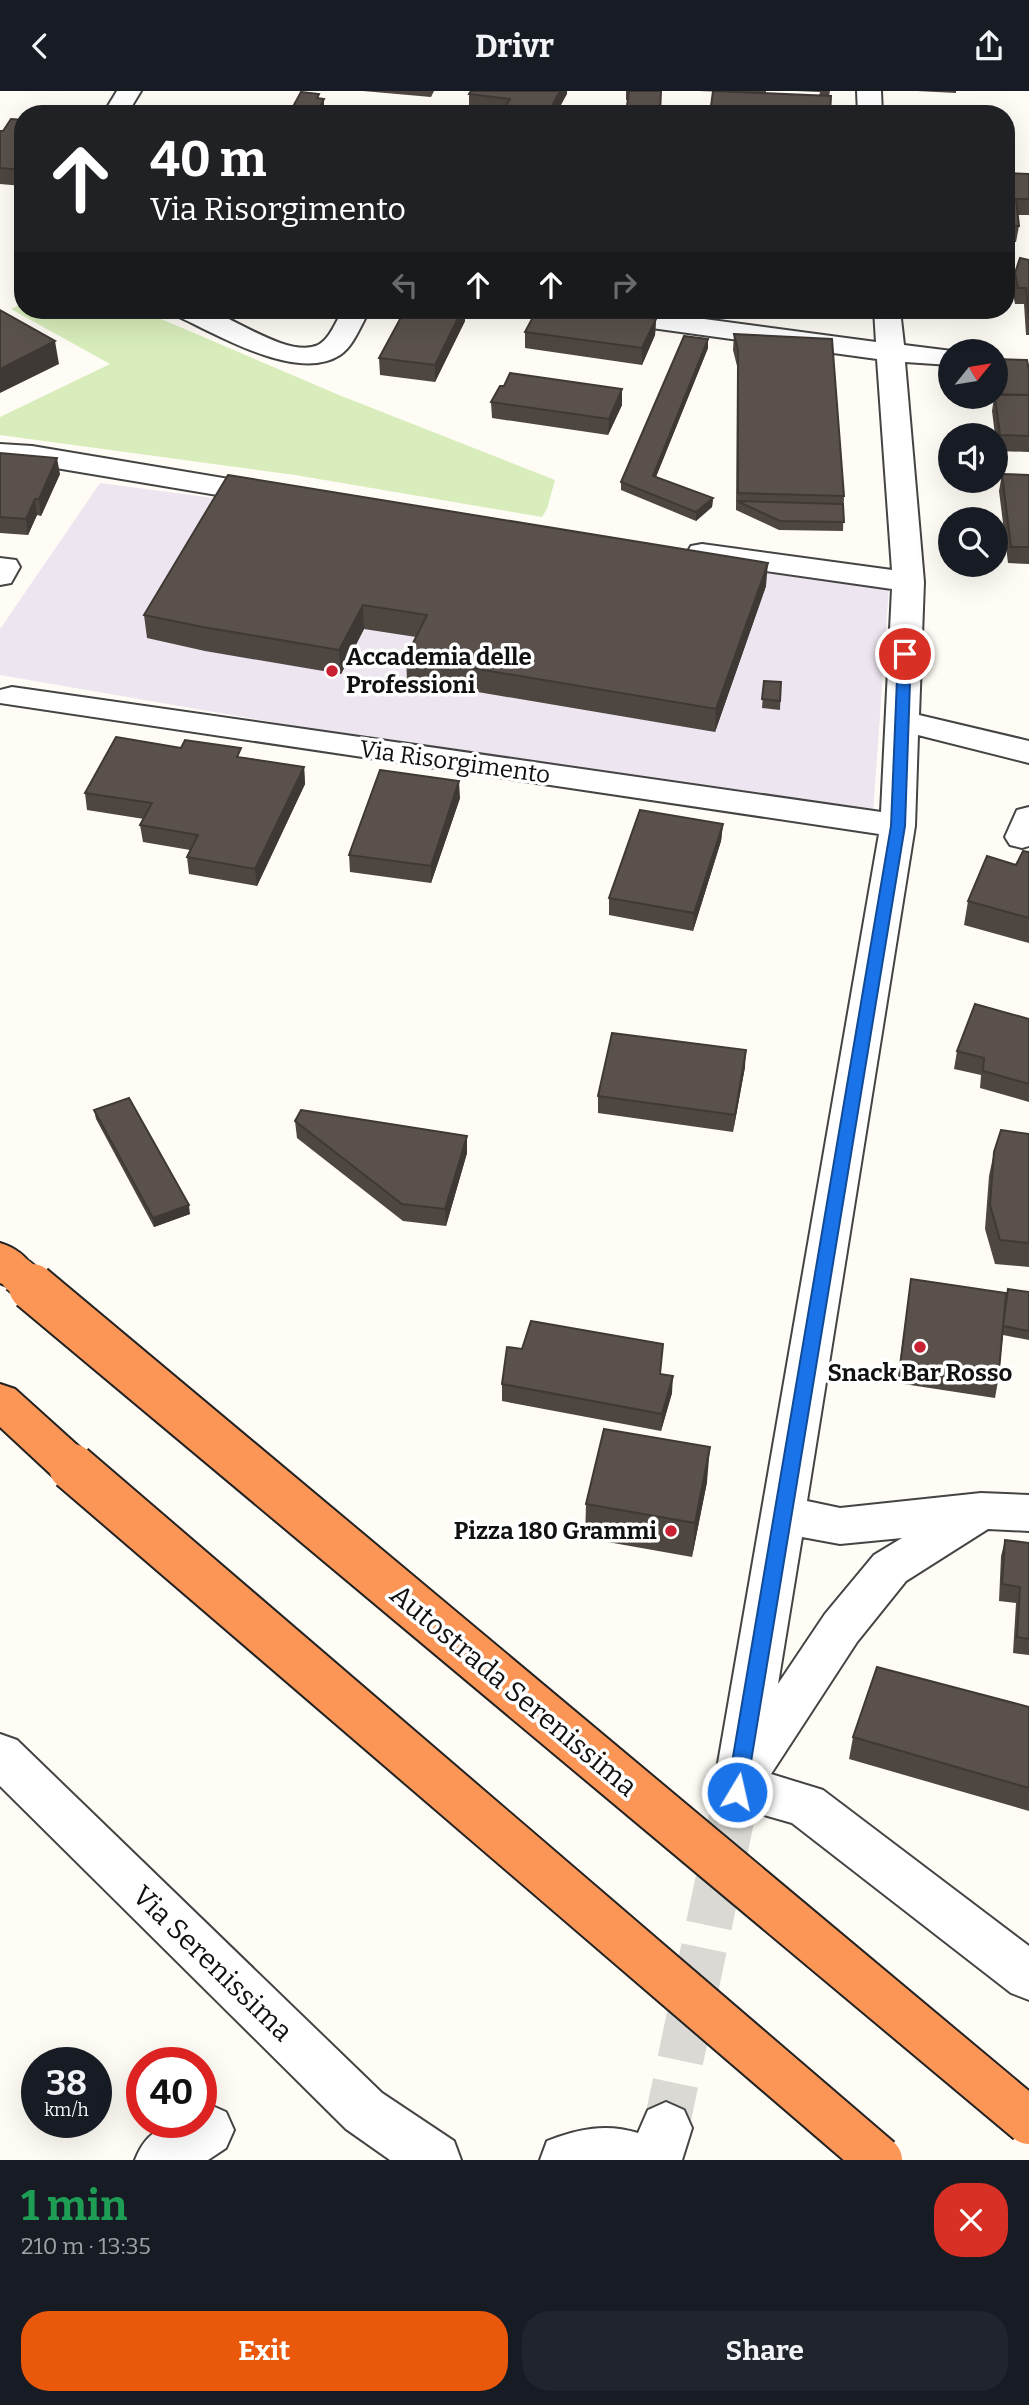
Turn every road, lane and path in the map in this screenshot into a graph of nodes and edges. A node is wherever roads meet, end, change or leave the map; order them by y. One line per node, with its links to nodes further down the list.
1 (207, 319): 2 (street)
2 (350, 319)
3 (644, 319): 5 (street)
4 (888, 319): 5 (street)
5 (891, 353): 6 (street); 12 (street)
6 (938, 356)
7 (0, 453): 8 (street)
8 (296, 499)
9 (670, 549): 12 (street)
10 (0, 567): 11 (street)
11 (0, 576)
12 (908, 582): 14 (street)
13 (12, 697): 16 (street, Via Risorgimento)
14 (902, 721): 15 (street); 16 (street)
15 (1029, 752)
16 (898, 826): 21 (street)
17 (9, 1266): 25 (highway, Autostrada Serenissima, bridge)
18 (4, 1405): 31 (highway, bridge)
19 (981, 1511): 20 (street); 21 (street); 23 (street)
20 (1029, 1513)
21 (782, 1515): 23 (street)
22 (0, 1755): 29 (street, Via Serenissima)
23 (737, 1789): 24 (street)
24 (1029, 1976)
25 (1029, 2121)
26 (195, 2138): 28 (street)
27 (654, 2149): 30 (street)
28 (161, 2160)
29 (435, 2160)
30 (566, 2160)
31 (879, 2160)

